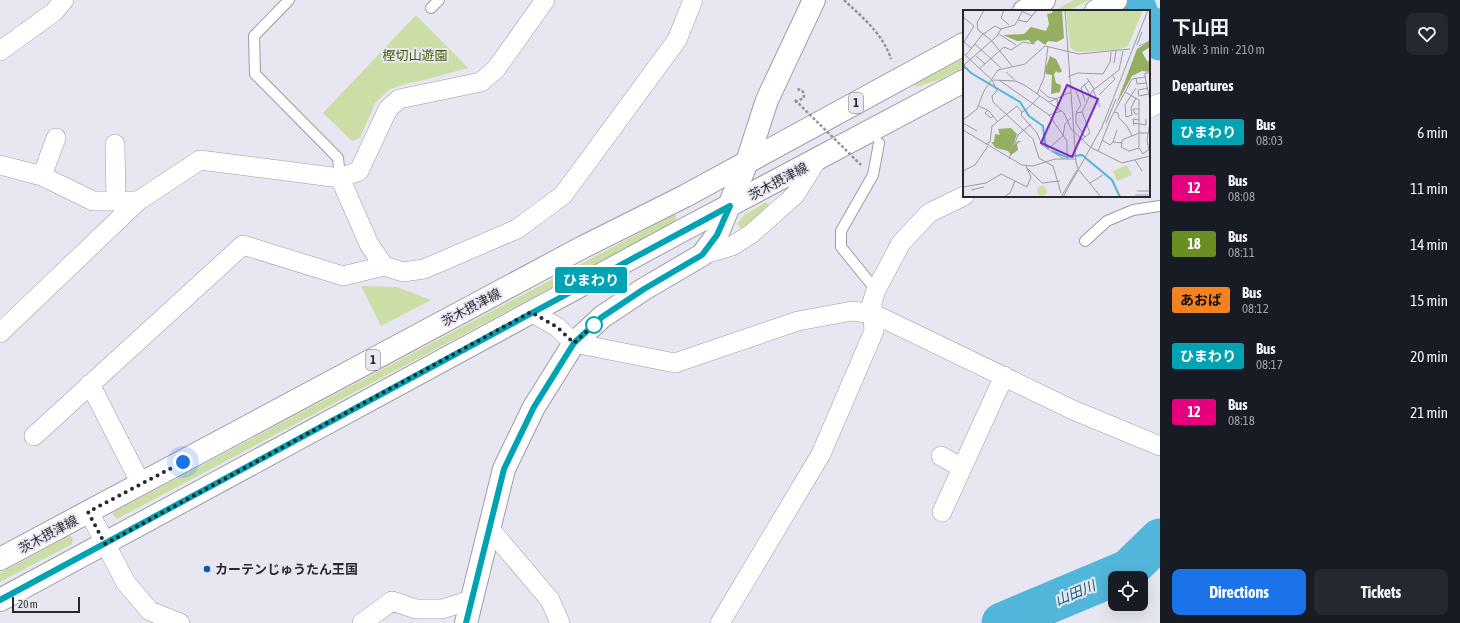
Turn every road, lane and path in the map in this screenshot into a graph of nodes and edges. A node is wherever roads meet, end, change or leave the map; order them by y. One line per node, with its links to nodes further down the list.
1 (289, 0): 30 (lane)
2 (439, 0): 10 (lane)
3 (545, 0): 30 (street)
4 (693, 0): 38 (street)
5 (814, 0): 26 (main road)
6 (844, 0): 15 (path)
7 (1044, 0): 11 (main road)
8 (1116, 0): 12 (main road)
9 (55, 4): 14 (street)
10 (431, 8)
11 (1026, 10)
12 (1098, 10)
13 (963, 45): 26 (main road, 茨木摂津線 / 1)
14 (0, 51)
15 (892, 62)
16 (963, 82): 25 (main road, 茨木摂津線 / 1)
17 (793, 90): 19 (path)
18 (792, 96): 27 (path, bridge)
19 (795, 102)
20 (1160, 103): 21 (street)
21 (1150, 108)
22 (56, 138): 29 (street)
23 (879, 143): 39 (lane)
24 (115, 144): 32 (street)
25 (817, 160): 34 (main road, 茨木摂津線 / 1); 37 (street)
26 (747, 162): 34 (main road); 50 (main road, 茨木摂津線 / 1)
27 (861, 165)
28 (3, 170): 29 (street)
29 (42, 176): 32 (street)
30 (340, 178): 33 (street); 38 (street)
31 (963, 196): 39 (street)
32 (116, 201): 33 (street)
33 (138, 201): 42 (street)
34 (730, 206): 37 (main road); 40 (main road, 茨木摂津線 / 1)
35 (1160, 206): 36 (lane)
36 (1086, 241)
37 (702, 255): 43 (main road)
38 (384, 266): 45 (street)
39 (876, 290): 41 (street)
40 (531, 312): 43 (street); 54 (main road, 茨木摂津線 / 1)
41 (874, 314): 43 (street); 44 (street); 62 (street)
42 (0, 333)
43 (574, 343): 53 (main road)
44 (1004, 376): 47 (street); 49 (street)
45 (90, 384): 46 (street); 50 (street)
46 (34, 436)
47 (1160, 446)
48 (941, 456): 49 (street)
49 (962, 468): 52 (street)
50 (141, 484): 51 (main road, 茨木摂津線 / 1)
51 (88, 512): 54 (street); 55 (main road, 茨木摂津線 / 1)
52 (942, 512)
53 (489, 528): 57 (main road); 61 (street)
54 (105, 544): 56 (main road, 茨木摂津線 / 1); 58 (street)
55 (0, 559)
56 (0, 600)
57 (471, 600): 59 (street); 60 (main road)
58 (180, 623)
59 (362, 623)
60 (466, 623)
61 (560, 623)
62 (720, 623)

